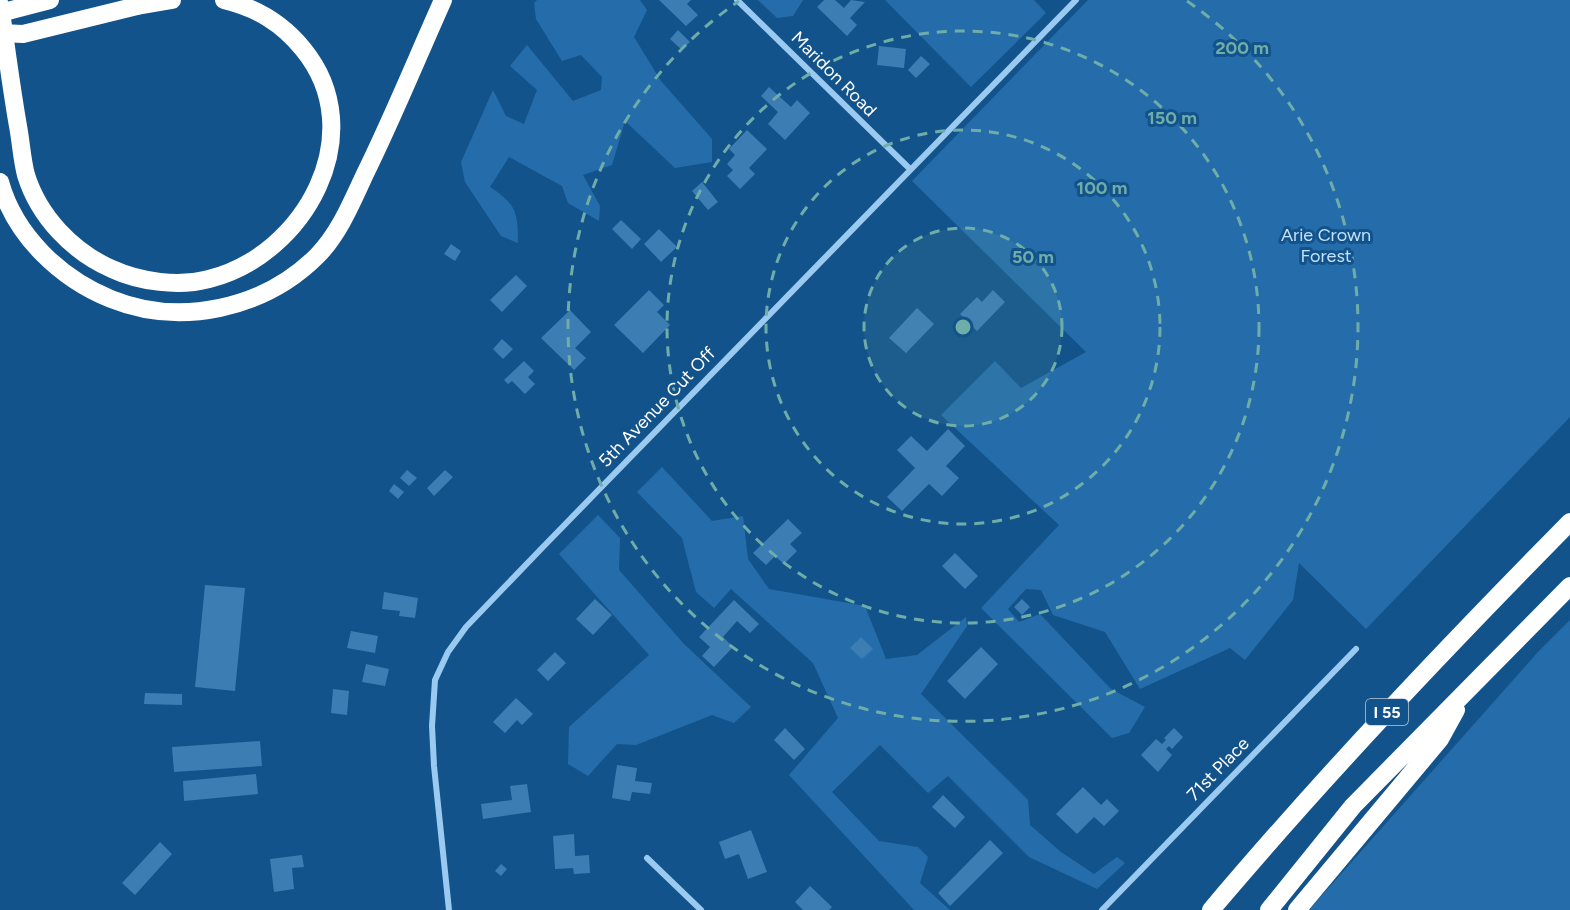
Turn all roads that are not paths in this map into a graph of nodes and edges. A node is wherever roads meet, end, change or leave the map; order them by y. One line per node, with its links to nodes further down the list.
1 (50, 0): 8 (highway, bridge)
2 (172, 0): 9 (highway, bridge)
3 (224, 0): 7 (highway)
4 (443, 0): 11 (highway)
5 (737, 0): 10 (street, Maridon Road)
6 (1076, 0): 10 (street, 5th Avenue Cut Off)
7 (0, 5)
8 (0, 13)
9 (0, 33)
10 (910, 169): 17 (street, 5th Avenue Cut Off)
11 (0, 182)
12 (1570, 522): 20 (highway, I 55)
13 (1570, 586): 15 (highway, I 55)
14 (1356, 649): 19 (street, 71st Place)
15 (1468, 689): 21 (highway, I 55); 22 (highway)
16 (647, 858): 18 (street)
17 (449, 910)
18 (701, 910)
19 (1102, 910)
20 (1211, 910)
21 (1269, 910)
22 (1297, 910)

